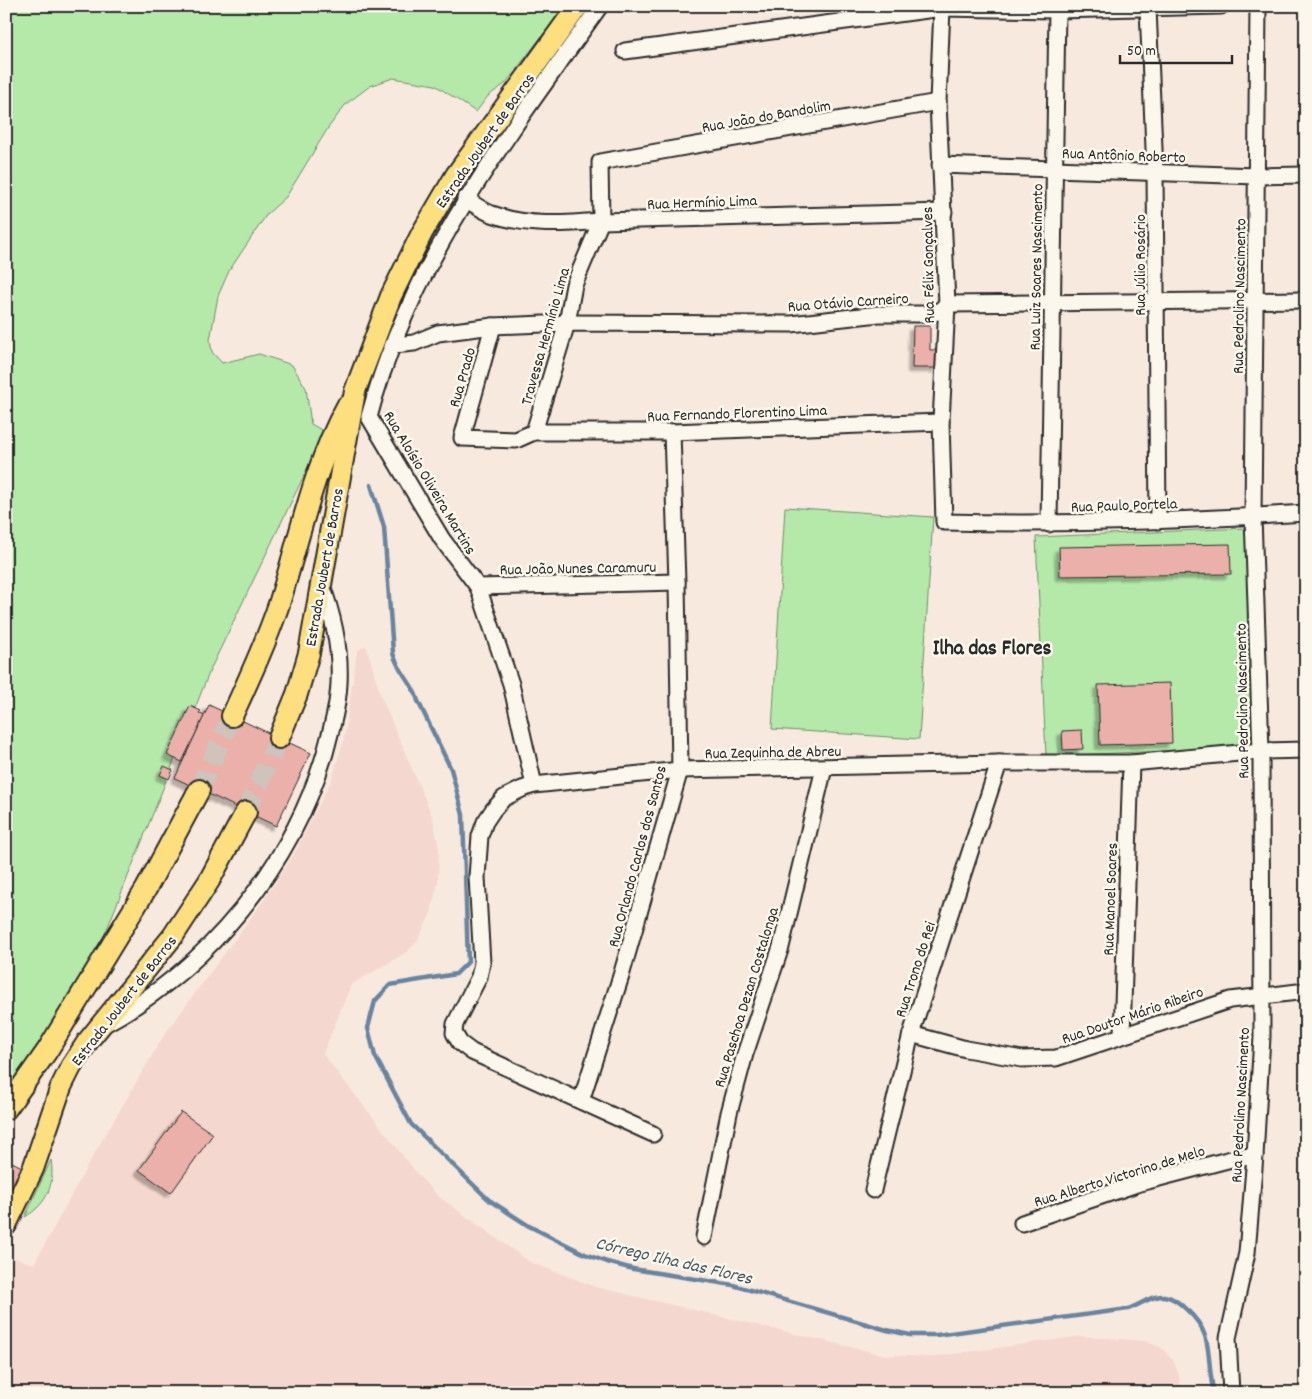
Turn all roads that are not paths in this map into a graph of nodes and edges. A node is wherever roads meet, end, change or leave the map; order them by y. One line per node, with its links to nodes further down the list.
1 (578, 6): 27 (main road, Estrada Joubert de Barros)
2 (600, 6): 16 (street, Rua Aloísio Oliveira Martins)
3 (1221, 6): 6 (street)
4 (1258, 6): 15 (street, Rua Pedrolino Nascimento)
5 (942, 8): 7 (street); 8 (street); 9 (street, Rua Félix Gonçalves)
6 (1148, 8): 7 (street); 13 (street, Rua Júlio Rosário)
7 (1056, 10): 12 (street, Rua Luiz Soares Nascimento)
8 (625, 51)
9 (938, 102): 10 (street, Rua João do Bandolim); 11 (street, Rua Félix Gonçalves)
10 (600, 162): 18 (street, Travessa Hermínio Lima)
11 (940, 165): 12 (street, Rua Antônio Roberto); 17 (street, Rua Félix Gonçalves)
12 (1054, 168): 13 (street, Rua Antônio Roberto); 22 (street, Rua Luiz Soares Nascimento)
13 (1155, 172): 15 (street, Rua Antônio Roberto); 21 (street, Rua Júlio Rosário)
14 (1306, 175): 15 (street, Rua Antônio Roberto)
15 (1257, 176): 19 (street, Rua Pedrolino Nascimento)
16 (465, 199): 18 (street, Rua Hermínio Lima); 26 (street, Rua Aloísio Oliveira Martins)
17 (944, 212): 18 (street, Rua Hermínio Lima); 23 (street, Rua Félix Gonçalves)
18 (601, 221): 24 (street, Travessa Hermínio Lima)
19 (1255, 300): 20 (street, Rua Otávio Carneiro); 21 (street, Rua Otávio Carneiro); 33 (street, Rua Pedrolino Nascimento)
20 (1306, 300)
21 (1156, 301): 22 (street, Rua Otávio Carneiro); 34 (street, Rua Júlio Rosário)
22 (1052, 302): 23 (street, Rua Otávio Carneiro); 36 (street, Rua Luiz Soares Nascimento)
23 (947, 304): 24 (street, Rua Otávio Carneiro); 28 (street, Rua Félix Gonçalves)
24 (567, 323): 25 (street, Rua Otávio Carneiro); 29 (street, Travessa Hermínio Lima)
25 (493, 326): 26 (street, Rua Otávio Carneiro); 31 (street, Rua Prado)
26 (394, 345): 39 (street, Rua Aloísio Oliveira Martins)
27 (355, 391): 38 (main road, Estrada Joubert de Barros); 40 (main road, Estrada Joubert de Barros)
28 (941, 422): 30 (street, Rua Fernando Florentino Lima); 35 (street, Rua Félix Gonçalves)
29 (534, 432): 30 (street, Rua Fernando Florentino Lima); 31 (street, Rua Fernando Florentino Lima)
30 (672, 432): 37 (street, Rua Orlando Carlos dos Santos)
31 (462, 438)
32 (1306, 512): 33 (street, Rua Paulo Portela)
33 (1254, 516): 34 (street, Rua Paulo Portela); 43 (street, Rua Pedrolino Nascimento)
34 (1158, 521): 36 (street, Rua Paulo Portela)
35 (944, 522): 36 (street, Rua Paulo Portela)
36 (1049, 524)
37 (677, 582): 39 (street, Rua João Nunes Caramuru); 47 (street, Rua Orlando Carlos dos Santos)
38 (321, 583): 41 (main road, Estrada Joubert de Barros); 53 (street)
39 (478, 586): 48 (street, Rua Aloísio Oliveira Martins)
40 (232, 716)
41 (279, 738)
42 (1306, 750): 43 (street, Rua Zequinha de Abreu)
43 (1261, 751): 45 (street, Rua Zequinha de Abreu); 52 (street, Rua Pedrolino Nascimento)
44 (998, 763): 45 (street, Rua Zequinha de Abreu); 46 (street, Rua Zequinha de Abreu); 54 (street, Rua Trono do Rei)
45 (1130, 763): 55 (street, Rua Manoel Soares)
46 (824, 768): 47 (street, Rua Zequinha de Abreu); 63 (street, Rua Paschoa Dezan Costalonga)
47 (680, 770): 48 (street, Rua Zequinha de Abreu); 56 (street, Rua Orlando Carlos dos Santos)
48 (534, 785): 56 (street, Rua Zequinha de Abreu)
49 (198, 790): 57 (main road, Estrada Joubert de Barros)
50 (246, 812): 53 (main road, Estrada Joubert de Barros)
51 (1306, 991): 52 (street, Rua Doutor Mário Ribeiro)
52 (1261, 995): 55 (street, Rua Doutor Mário Ribeiro); 59 (street, Rua Pedrolino Nascimento)
53 (97, 1029): 62 (main road, Estrada Joubert de Barros)
54 (911, 1034): 55 (street, Rua Doutor Mário Ribeiro); 60 (street, Rua Trono do Rei)
55 (1122, 1035)
56 (582, 1102): 58 (street)
57 (6, 1109)
58 (653, 1134)
59 (1255, 1156): 61 (street, Rua Alberto Victorino de Melo); 64 (street, Rua Pedrolino Nascimento)
60 (873, 1190)
61 (1022, 1223)
62 (6, 1225)
63 (704, 1237)
64 (1231, 1393)

